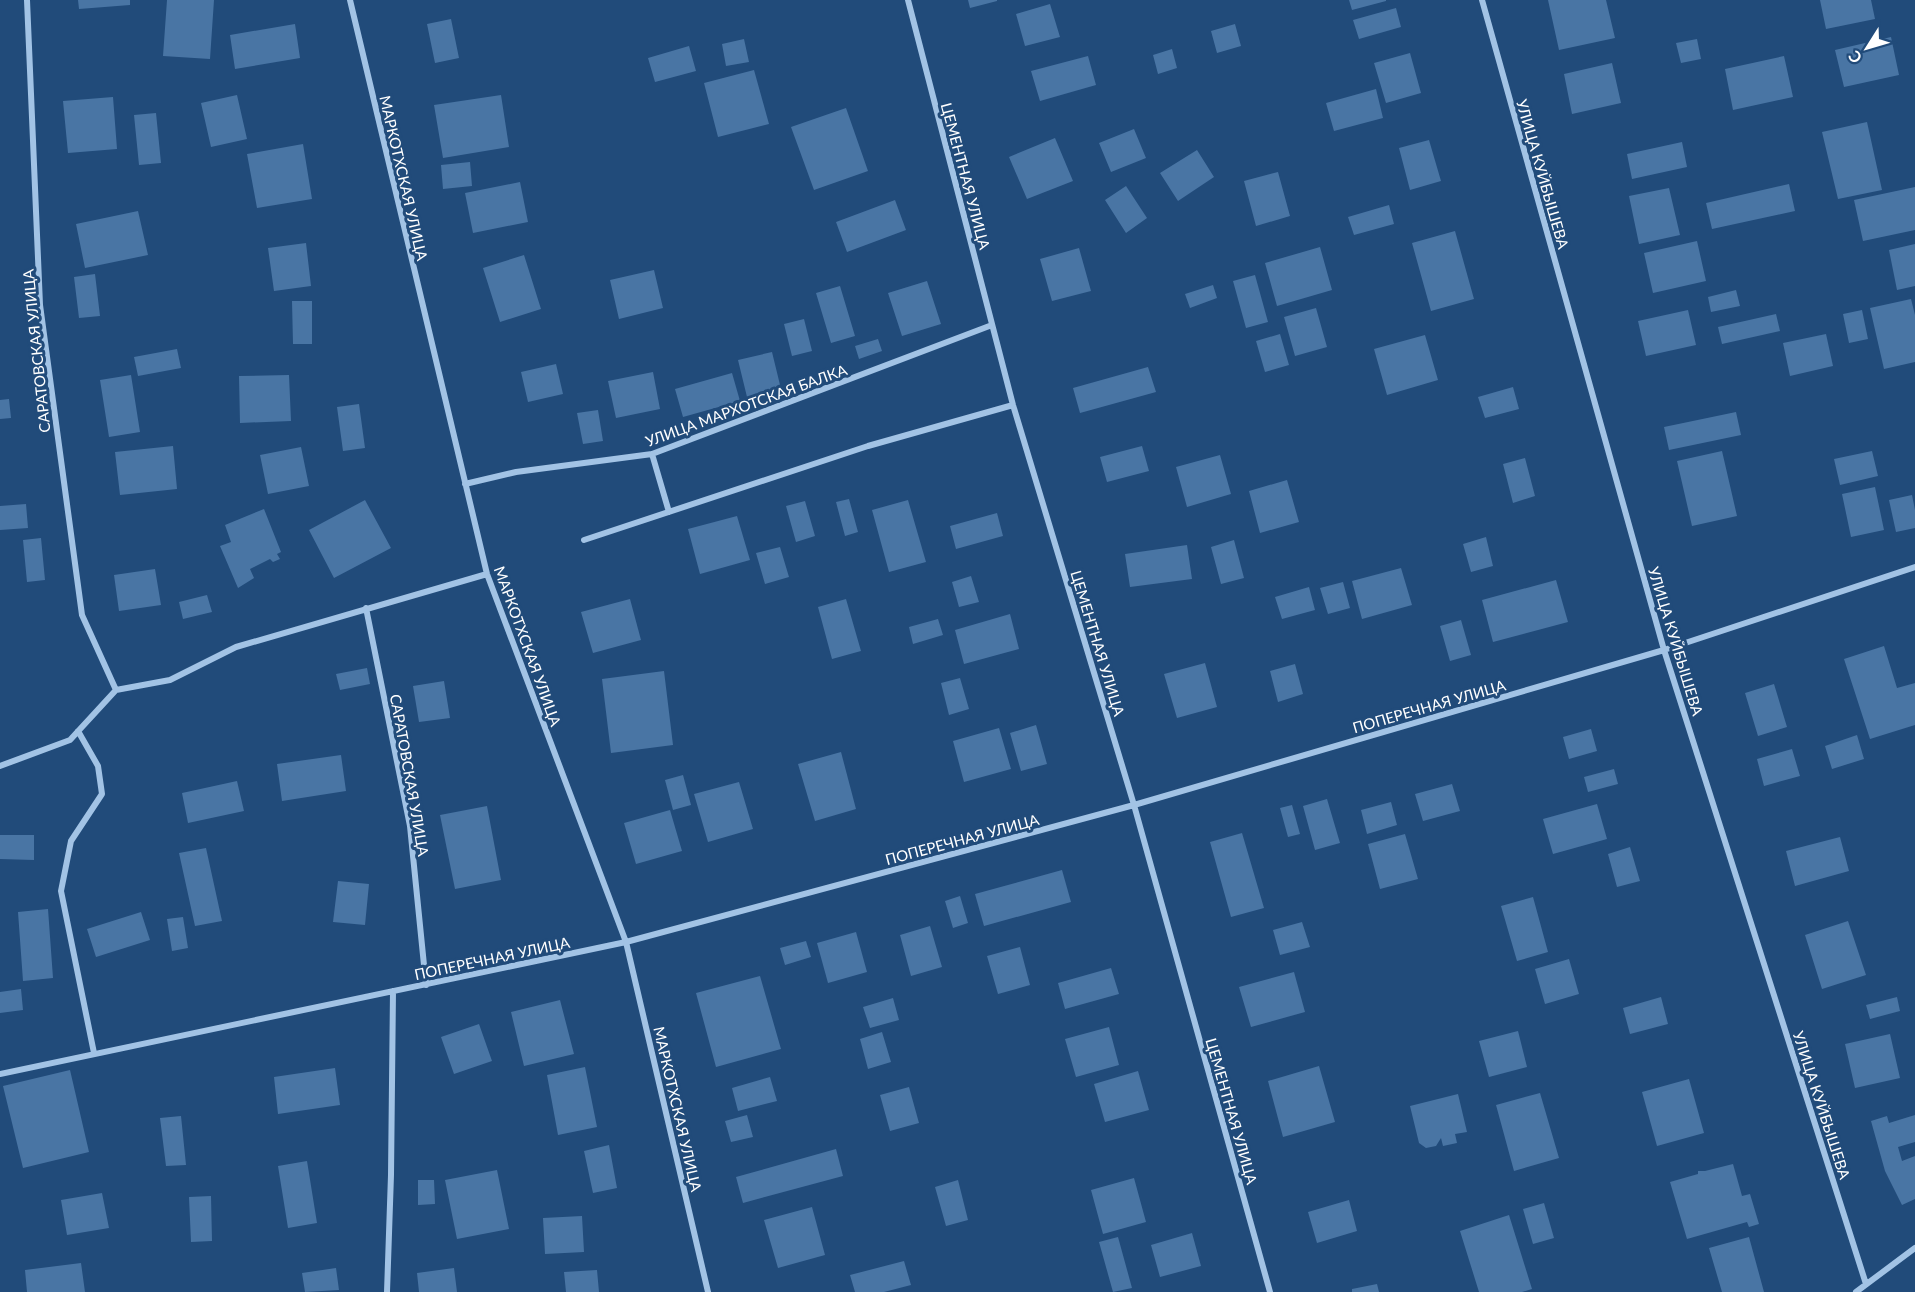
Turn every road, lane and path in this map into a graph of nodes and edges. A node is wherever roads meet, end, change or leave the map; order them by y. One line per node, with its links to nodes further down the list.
1 (27, 0): 15 (street, САРАТОВСКАЯ УЛИЦА)
2 (350, 0): 8 (street, МАРКОТХСКАЯ УЛИЦА)
3 (908, 0): 5 (street, ЦЕМЕНТНАЯ УЛИЦА)
4 (1482, 0): 14 (street, УЛИЦА КУЙБЫШЕВА)
5 (992, 325): 6 (street, ЦЕМЕНТНАЯ УЛИЦА); 7 (street, УЛИЦА МАРХОТСКАЯ БАЛКА)
6 (1013, 405): 9 (street); 18 (street, ЦЕМЕНТНАЯ УЛИЦА)
7 (652, 454): 8 (street, УЛИЦА МАРХОТСКАЯ БАЛКА); 9 (street)
8 (465, 484): 12 (street, МАРКОТХСКАЯ УЛИЦА)
9 (669, 512): 10 (street)
10 (584, 540)
11 (1915, 567): 14 (street, ПОПЕРЕЧНАЯ УЛИЦА)
12 (487, 574): 13 (street); 19 (street, МАРКОТХСКАЯ УЛИЦА)
13 (366, 608): 15 (street); 20 (street, САРАТОВСКАЯ УЛИЦА)
14 (1664, 650): 18 (street, ПОПЕРЕЧНАЯ УЛИЦА); 25 (street, УЛИЦА КУЙБЫШЕВА)
15 (116, 690): 16 (street)
16 (78, 731): 17 (street); 22 (street)
17 (0, 766)
18 (1134, 805): 19 (street, ПОПЕРЕЧНАЯ УЛИЦА); 28 (street, ЦЕМЕНТНАЯ УЛИЦА)
19 (627, 942): 20 (street, ПОПЕРЕЧНАЯ УЛИЦА); 27 (street, МАРКОТХСКАЯ УЛИЦА)
20 (426, 985): 21 (street, ПОПЕРЕЧНАЯ УЛИЦА)
21 (393, 991): 22 (street, ПОПЕРЕЧНАЯ УЛИЦА); 26 (street)
22 (94, 1053): 23 (street, ПОПЕРЕЧНАЯ УЛИЦА)
23 (0, 1074)
24 (1915, 1248): 25 (street)
25 (1866, 1284): 29 (street)
26 (387, 1292)
27 (708, 1292)
28 (1270, 1292)
29 (1856, 1292)

